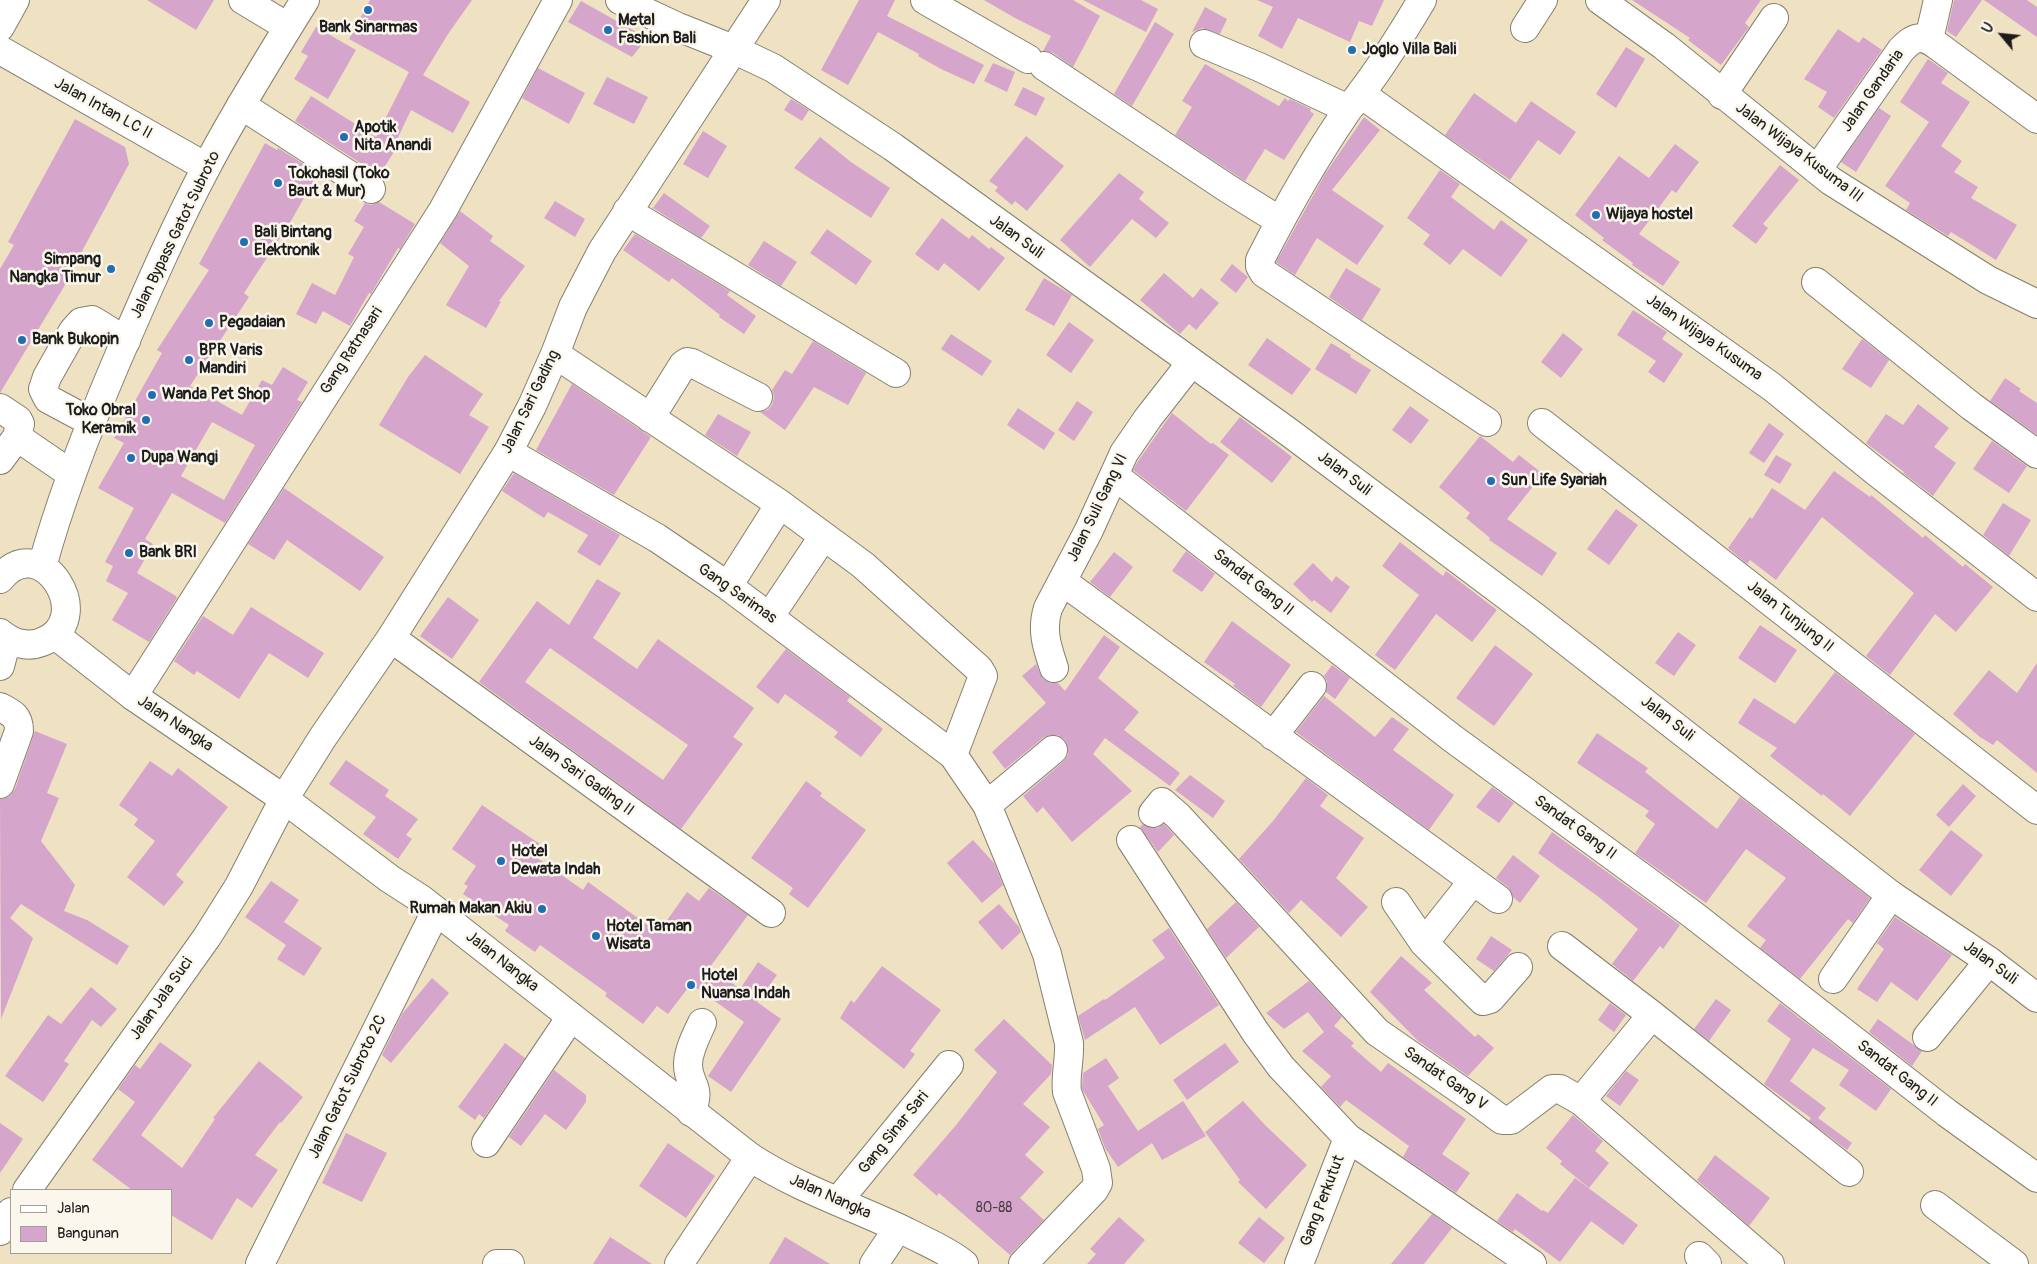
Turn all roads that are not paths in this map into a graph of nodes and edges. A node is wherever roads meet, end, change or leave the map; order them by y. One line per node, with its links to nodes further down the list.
1 (15, 0): 13 (main road)
2 (243, 0): 14 (main road)
3 (305, 0): 14 (main road, Jalan Bypass Gatot Subroto)
4 (558, 0): 61 (main road, Gang Ratnasari)
5 (620, 0): 18 (main road, Jalan Suli)
6 (766, 0): 18 (main road, Jalan Sari Gading)
7 (925, 0): 28 (main road)
8 (1422, 0): 21 (main road)
9 (1543, 0): 15 (main road)
10 (1600, 0): 20 (main road, Jalan Wijaya Kusuma III)
11 (1938, 0): 16 (main road)
12 (1774, 18): 20 (main road)
13 (0, 27)
14 (288, 27): 22 (main road, Jalan Bypass Gatot Subroto)
15 (1525, 28)
16 (1929, 39): 23 (main road); 25 (main road, Jalan Gandaria)
17 (1204, 44): 21 (main road, Jalan Wijaya Kusuma)
18 (733, 49): 27 (main road, Jalan Sari Gading); 33 (main road, Jalan Suli)
19 (0, 50): 24 (main road, Jalan Intan LC II)
20 (1722, 95): 25 (main road, Jalan Wijaya Kusuma III)
21 (1354, 101): 28 (main road); 53 (main road, Jalan Wijaya Kusuma)
22 (241, 105): 24 (main road, Jalan Bypass Gatot Subroto); 26 (main road)
23 (2037, 119)
24 (206, 167): 31 (main road, Jalan Bypass Gatot Subroto)
25 (1817, 170): 30 (main road, Jalan Wijaya Kusuma III)
26 (372, 189)
27 (628, 211): 32 (main road, Jalan Sari Gading); 34 (main road)
28 (1280, 221): 39 (main road)
29 (1816, 282): 43 (main road)
30 (2037, 304)
31 (126, 341): 38 (main road, Jalan Bypass Gatot Subroto); 38 (main road)
32 (555, 354): 37 (main road); 42 (main road, Jalan Sari Gading)
33 (1192, 363): 46 (main road, Jalan Suli Gang VI); 73 (main road, Jalan Suli)
34 (896, 373)
35 (758, 397): 37 (main road)
36 (0, 408): 41 (main road)
37 (650, 418): 47 (main road)
38 (91, 422): 45 (main road, Jalan Bypass Gatot Subroto)
39 (1487, 422)
40 (1542, 423): 69 (main road, Jalan Tunjung II)
41 (16, 437): 44 (main road); 45 (main road)
42 (508, 452): 52 (main road, Gang Sarimas); 57 (main road, Jalan Sari Gading)
43 (2037, 454)
44 (0, 460)
45 (71, 474): 49 (main road, Jalan Bypass Gatot Subroto)
46 (1115, 476): 51 (main road, Jalan Suli Gang VI); 95 (main road, Sandat Gang II)
47 (780, 504): 48 (main road); 52 (main road)
48 (824, 537): 54 (main road); 65 (main road)
49 (42, 567): 50 (main road); 55 (main road)
50 (0, 579)
51 (1062, 580): 59 (main road, Jalan Suli Gang VI); 63 (main road)
52 (728, 586): 54 (main road, Gang Sarimas)
53 (2037, 597)
54 (770, 616): 65 (main road, Gang Sarimas)
55 (55, 634): 56 (main road); 61 (main road, Jalan Nangka)
56 (4, 636): 58 (main road)
57 (391, 638): 67 (main road, Jalan Sari Gading); 77 (main road, Jalan Sari Gading II)
58 (0, 666)
59 (1054, 668)
60 (1312, 686): 63 (main road)
61 (133, 696): 67 (main road, Jalan Nangka)
62 (0, 706): 66 (main road)
63 (1273, 736): 72 (main road)
64 (1053, 750): 68 (main road)
65 (953, 755): 68 (main road, Gang Sarimas)
66 (0, 784)
67 (284, 799): 76 (main road, Jalan Nangka); 96 (main road, Jalan Jala Suci)
68 (987, 805): 108 (main road, Gang Sarimas)
69 (2037, 810)
70 (1153, 813): 89 (main road, Sandat Gang V)
71 (1131, 840): 91 (main road)
72 (1473, 881): 74 (main road); 78 (main road)
73 (1892, 895): 80 (main road, Jalan Suli); 82 (main road)
74 (1498, 899)
75 (1396, 902): 78 (main road)
76 (436, 911): 85 (main road, Jalan Nangka); 102 (main road, Jalan Gatot Subroto 2C)
77 (772, 913)
78 (1424, 943): 81 (main road)
79 (1562, 946): 84 (main road)
80 (1989, 961): 83 (main road, Jalan Suli); 87 (main road)
81 (1518, 967)
82 (1833, 979)
83 (2037, 998)
84 (1652, 1015): 89 (main road); 94 (main road)
85 (571, 1017): 90 (main road, Jalan Nangka); 92 (main road)
86 (702, 1023): 90 (main road)
87 (1927, 1036)
88 (949, 1065): 97 (main road, Gang Sinar Sari)
89 (1581, 1101): 111 (main road, Sandat Gang V)
90 (691, 1112): 93 (main road, Jalan Nangka)
91 (1348, 1138): 109 (main road, Gang Perkutut); 110 (main road)
92 (486, 1142)
93 (750, 1157): 97 (main road, Jalan Nangka); 105 (main road)
94 (1849, 1172)
95 (2037, 1178)
96 (28, 1189)
97 (838, 1201): 100 (main road, Jalan Nangka)
98 (1935, 1205): 112 (main road)
99 (10, 1214): 101 (main road)
100 (898, 1228): 106 (main road); 107 (main road, Jalan Nangka)
101 (0, 1231)
102 (260, 1264)
103 (497, 1264): 104 (main road)
104 (509, 1264)
105 (679, 1264)
106 (874, 1264)
107 (964, 1264)
108 (1023, 1264)
109 (1299, 1264)
110 (1532, 1264)
111 (1770, 1264)
112 (2014, 1264)

